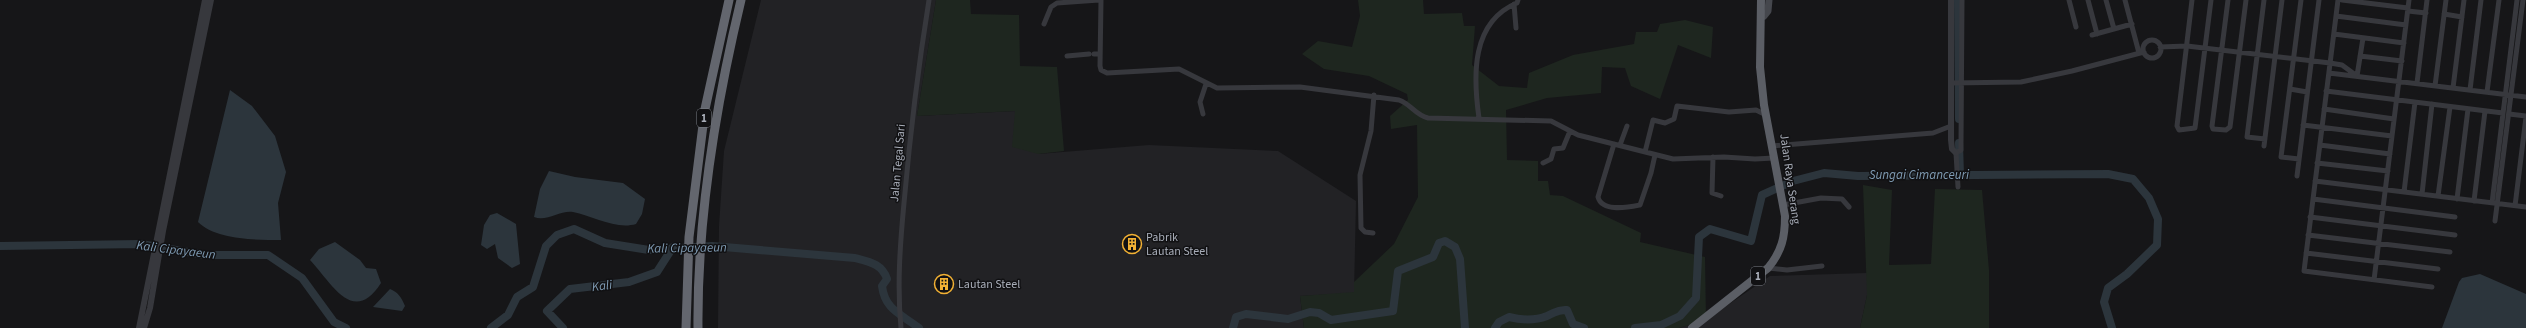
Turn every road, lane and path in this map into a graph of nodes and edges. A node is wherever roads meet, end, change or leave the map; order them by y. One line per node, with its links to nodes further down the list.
1 (206, 0): 143 (street)
2 (211, 0): 143 (street)
3 (729, 0): 50 (highway, 1)
4 (741, 0): 52 (highway, 1)
5 (929, 0): 161 (street, Jalan Tegal Sari)
6 (1100, 0): 44 (street); 61 (street)
7 (1518, 0): 37 (street)
8 (1757, 0): 41 (main road)
9 (1761, 0): 41 (highway, Jalan Raya Serang / 1)
10 (1765, 0): 41 (highway, Jalan Raya Serang / 1)
11 (1769, 0): 41 (main road)
12 (1951, 0): 73 (street)
13 (1962, 0): 74 (street)
14 (2069, 0): 47 (street)
15 (2088, 0): 49 (street)
16 (2106, 0): 49 (street)
17 (2125, 0): 45 (street)
18 (2192, 0): 55 (street)
19 (2211, 0): 57 (street)
20 (2228, 0): 58 (street)
21 (2246, 0): 60 (street)
22 (2264, 0): 62 (street)
23 (2282, 0): 64 (street)
24 (2302, 0): 66 (street)
25 (2319, 0): 67 (street)
26 (2338, 0): 42 (street)
27 (2342, 0): 36 (street)
28 (2409, 0): 38 (street)
29 (2428, 0): 39 (street)
30 (2446, 0): 40 (street)
31 (2464, 0): 43 (street)
32 (2481, 0): 80 (street)
33 (2498, 0): 83 (street)
34 (2517, 0): 85 (street)
35 (2523, 0): 85 (street)
36 (2387, 3): 38 (street)
37 (1514, 4): 48 (street); 99 (street)
38 (2408, 10): 39 (street); 46 (street)
39 (2426, 13): 75 (street)
40 (2444, 14): 43 (street); 77 (street)
41 (1763, 16): 96 (highway, Jalan Raya Serang / 1)
42 (2336, 16): 46 (street); 51 (street)
43 (2462, 17): 78 (street)
44 (1044, 24)
45 (2132, 24): 49 (street); 59 (street)
46 (2406, 25): 54 (street)
47 (2076, 27)
48 (1516, 28)
49 (2114, 29)
50 (720, 34): 52 (highway); 159 (highway, 1)
51 (2334, 34): 53 (street); 69 (street)
52 (732, 36): 160 (highway, 1)
53 (2363, 38): 54 (street); 65 (street)
54 (2404, 43): 68 (street)
55 (2187, 46): 56 (street); 57 (street); 57 (street)
56 (2160, 47): 59 (street); 59 (street)
57 (2205, 48): 58 (street)
58 (2222, 50): 60 (street); 60 (street)
59 (2141, 52): 74 (street)
60 (2240, 52): 62 (street)
61 (1100, 54): 63 (street); 76 (street)
62 (2257, 54): 64 (street); 107 (street)
63 (1067, 56)
64 (2275, 56): 66 (street); 107 (street)
65 (2360, 56): 68 (street); 71 (street)
66 (2294, 59): 67 (street); 79 (street)
67 (2311, 61): 69 (street); 82 (street)
68 (2402, 61): 72 (street)
69 (2330, 63): 70 (street); 71 (street)
70 (2329, 72): 71 (street); 81 (street)
71 (2357, 76): 72 (street)
72 (2399, 81): 75 (street); 87 (street)
73 (1952, 83): 74 (street); 103 (street)
74 (1961, 83): 113 (street)
75 (2417, 83): 77 (street)
76 (1206, 84): 84 (street); 95 (street)
77 (2435, 86): 78 (street)
78 (2453, 88): 80 (street)
79 (2290, 89): 82 (street); 117 (street)
80 (2470, 90): 83 (street)
81 (2326, 91): 87 (street); 91 (street)
82 (2307, 92): 101 (street)
83 (2487, 92): 85 (street)
84 (1374, 95): 99 (street); 144 (street)
85 (2508, 95): 86 (street); 94 (street); 97 (street)
86 (2526, 97)
87 (2397, 100): 88 (street); 100 (street)
88 (2415, 102): 89 (street); 126 (street)
89 (2432, 104): 90 (street); 127 (street)
90 (2450, 107): 92 (street); 129 (street)
91 (2324, 109): 100 (street); 104 (street)
92 (2468, 109): 93 (street); 131 (street)
93 (2485, 111): 94 (street); 132 (street)
94 (2503, 113): 134 (street)
95 (1203, 114)
96 (1766, 114): 110 (highway, Jalan Raya Serang / 1); 112 (street)
97 (2509, 114): 98 (street); 134 (street)
98 (2526, 117): 135 (street)
99 (1479, 118): 105 (street)
100 (2394, 119): 106 (street)
101 (2303, 125): 104 (street); 117 (street)
102 (1627, 126): 108 (street)
103 (1951, 126): 110 (street); 113 (street)
104 (2322, 127): 106 (street); 109 (street)
105 (1570, 131): 108 (street); 119 (street)
106 (2392, 136): 114 (street)
107 (2265, 139): 111 (street)
108 (1617, 144): 112 (street); 115 (street)
109 (2320, 145): 114 (street); 120 (street)
110 (1772, 146): 118 (highway, Jalan Raya Serang / 1)
111 (2264, 146)
112 (1645, 152): 115 (street)
113 (1958, 152): 124 (street)
114 (2390, 154): 121 (street)
115 (1654, 155): 116 (street)
116 (1713, 157): 118 (street); 128 (street)
117 (2299, 159): 122 (street)
118 (1775, 162): 133 (highway, Jalan Raya Serang / 1)
119 (1543, 163)
120 (2317, 163): 121 (street); 123 (street)
121 (2388, 171): 125 (street)
122 (2297, 176)
123 (2315, 181): 125 (street); 130 (street)
124 (1958, 187)
125 (2386, 190): 126 (street); 138 (street)
126 (2404, 192): 127 (street)
127 (2422, 194): 129 (street)
128 (1721, 196)
129 (2438, 196): 131 (street)
130 (2313, 199): 138 (street); 139 (street)
131 (2457, 199): 132 (street)
132 (2474, 201): 134 (street)
133 (1783, 203): 136 (street); 153 (highway, Jalan Raya Serang / 1)
134 (2495, 203): 135 (street); 141 (street)
135 (2515, 206): 137 (street)
136 (1849, 207)
137 (2526, 207)
138 (2383, 208): 140 (street); 142 (street)
139 (2310, 217): 142 (street); 145 (street)
140 (2455, 217)
141 (2495, 221)
142 (2381, 226): 146 (street); 147 (street)
143 (161, 231): 148 (street)
144 (1373, 232)
145 (2308, 235): 147 (street); 150 (street)
146 (2455, 235)
147 (2379, 243): 149 (street); 151 (street)
148 (158, 247): 157 (street); 158 (street)
149 (2450, 252)
150 (2306, 253): 151 (street); 155 (street)
151 (2377, 262): 154 (street); 155 (street)
152 (1822, 266): 153 (street)
153 (1768, 268): 162 (highway, Jalan Raya Serang / 1)
154 (2438, 269)
155 (2374, 280): 156 (street)
156 (2432, 287)
157 (139, 328)
158 (144, 328)
159 (686, 328)
160 (698, 328)
161 (901, 328)
162 (1692, 328)

